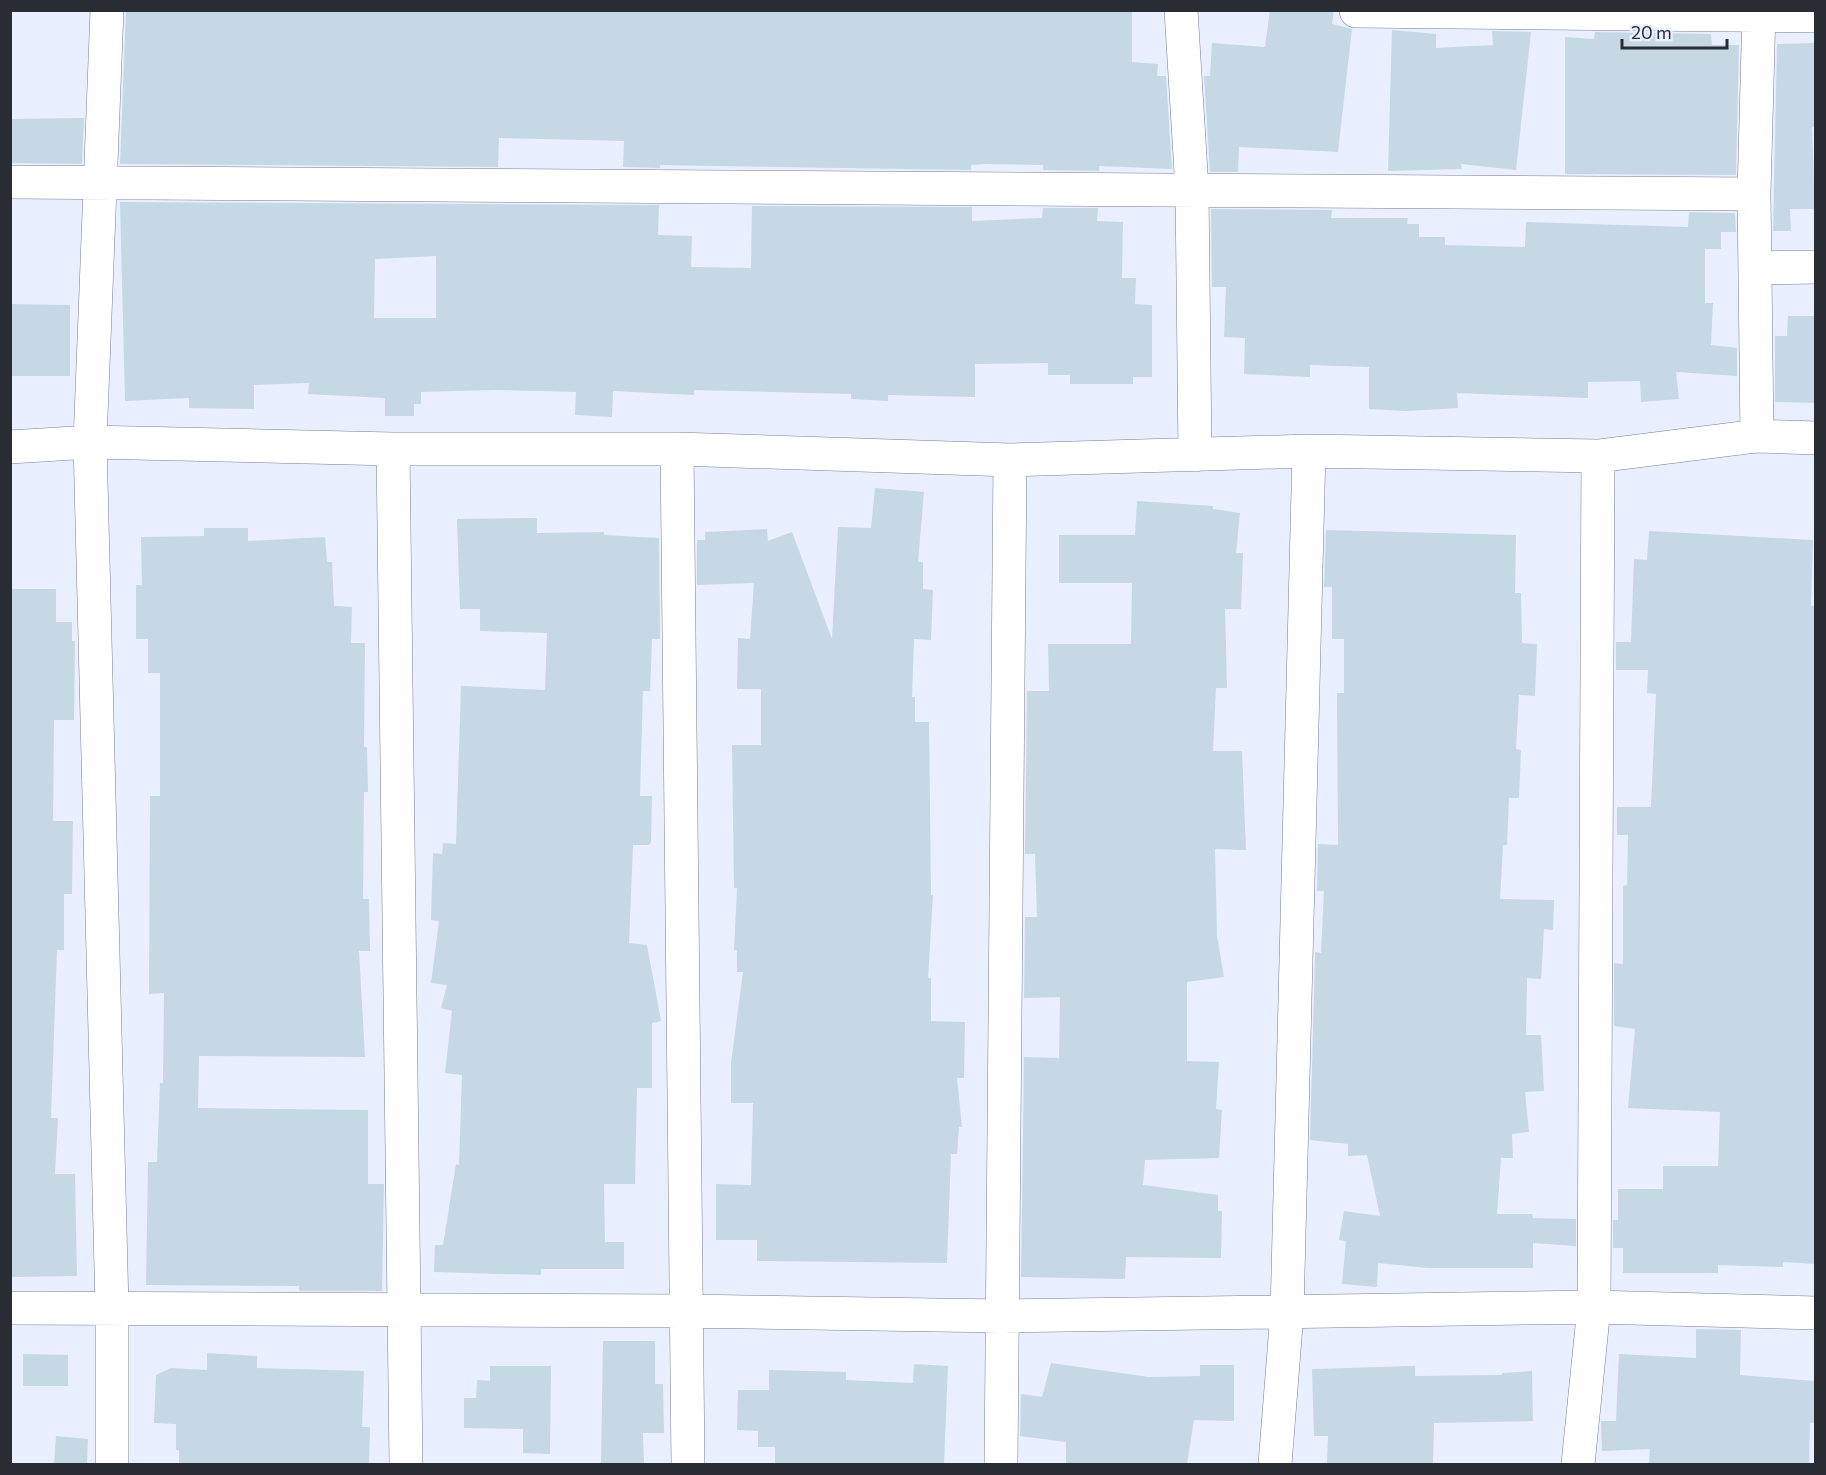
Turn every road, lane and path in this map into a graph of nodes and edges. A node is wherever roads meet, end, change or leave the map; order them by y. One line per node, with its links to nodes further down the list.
1 (107, 10): 7 (street)
2 (1181, 10): 8 (street)
3 (1356, 10): 4 (street)
4 (1759, 14): 5 (street); 9 (street)
5 (1815, 16)
6 (10, 182): 7 (street)
7 (102, 183): 8 (street); 14 (street)
8 (1192, 189): 9 (street); 19 (street)
9 (1754, 194): 11 (street)
10 (1815, 267): 11 (street)
11 (1755, 268): 12 (street)
12 (1757, 436): 13 (street); 20 (street)
13 (1815, 438)
14 (90, 442): 15 (street); 16 (street); 24 (street)
15 (10, 447)
16 (393, 449): 17 (street); 25 (street)
17 (677, 449): 21 (street); 26 (street)
18 (1309, 451): 19 (street); 20 (street); 27 (street)
19 (1195, 455): 21 (street)
20 (1598, 456): 22 (street)
21 (1010, 460): 29 (street)
22 (1594, 1307): 27 (street); 28 (street); 35 (street)
23 (10, 1308): 24 (street)
24 (112, 1308): 25 (street); 30 (street)
25 (404, 1309): 26 (street); 31 (street)
26 (684, 1311): 29 (street); 32 (street)
27 (1287, 1313): 29 (street); 34 (street)
28 (1815, 1313)
29 (1001, 1316): 33 (street)
30 (112, 1464)
31 (406, 1464)
32 (688, 1464)
33 (1001, 1464)
34 (1275, 1464)
35 (1578, 1464)

